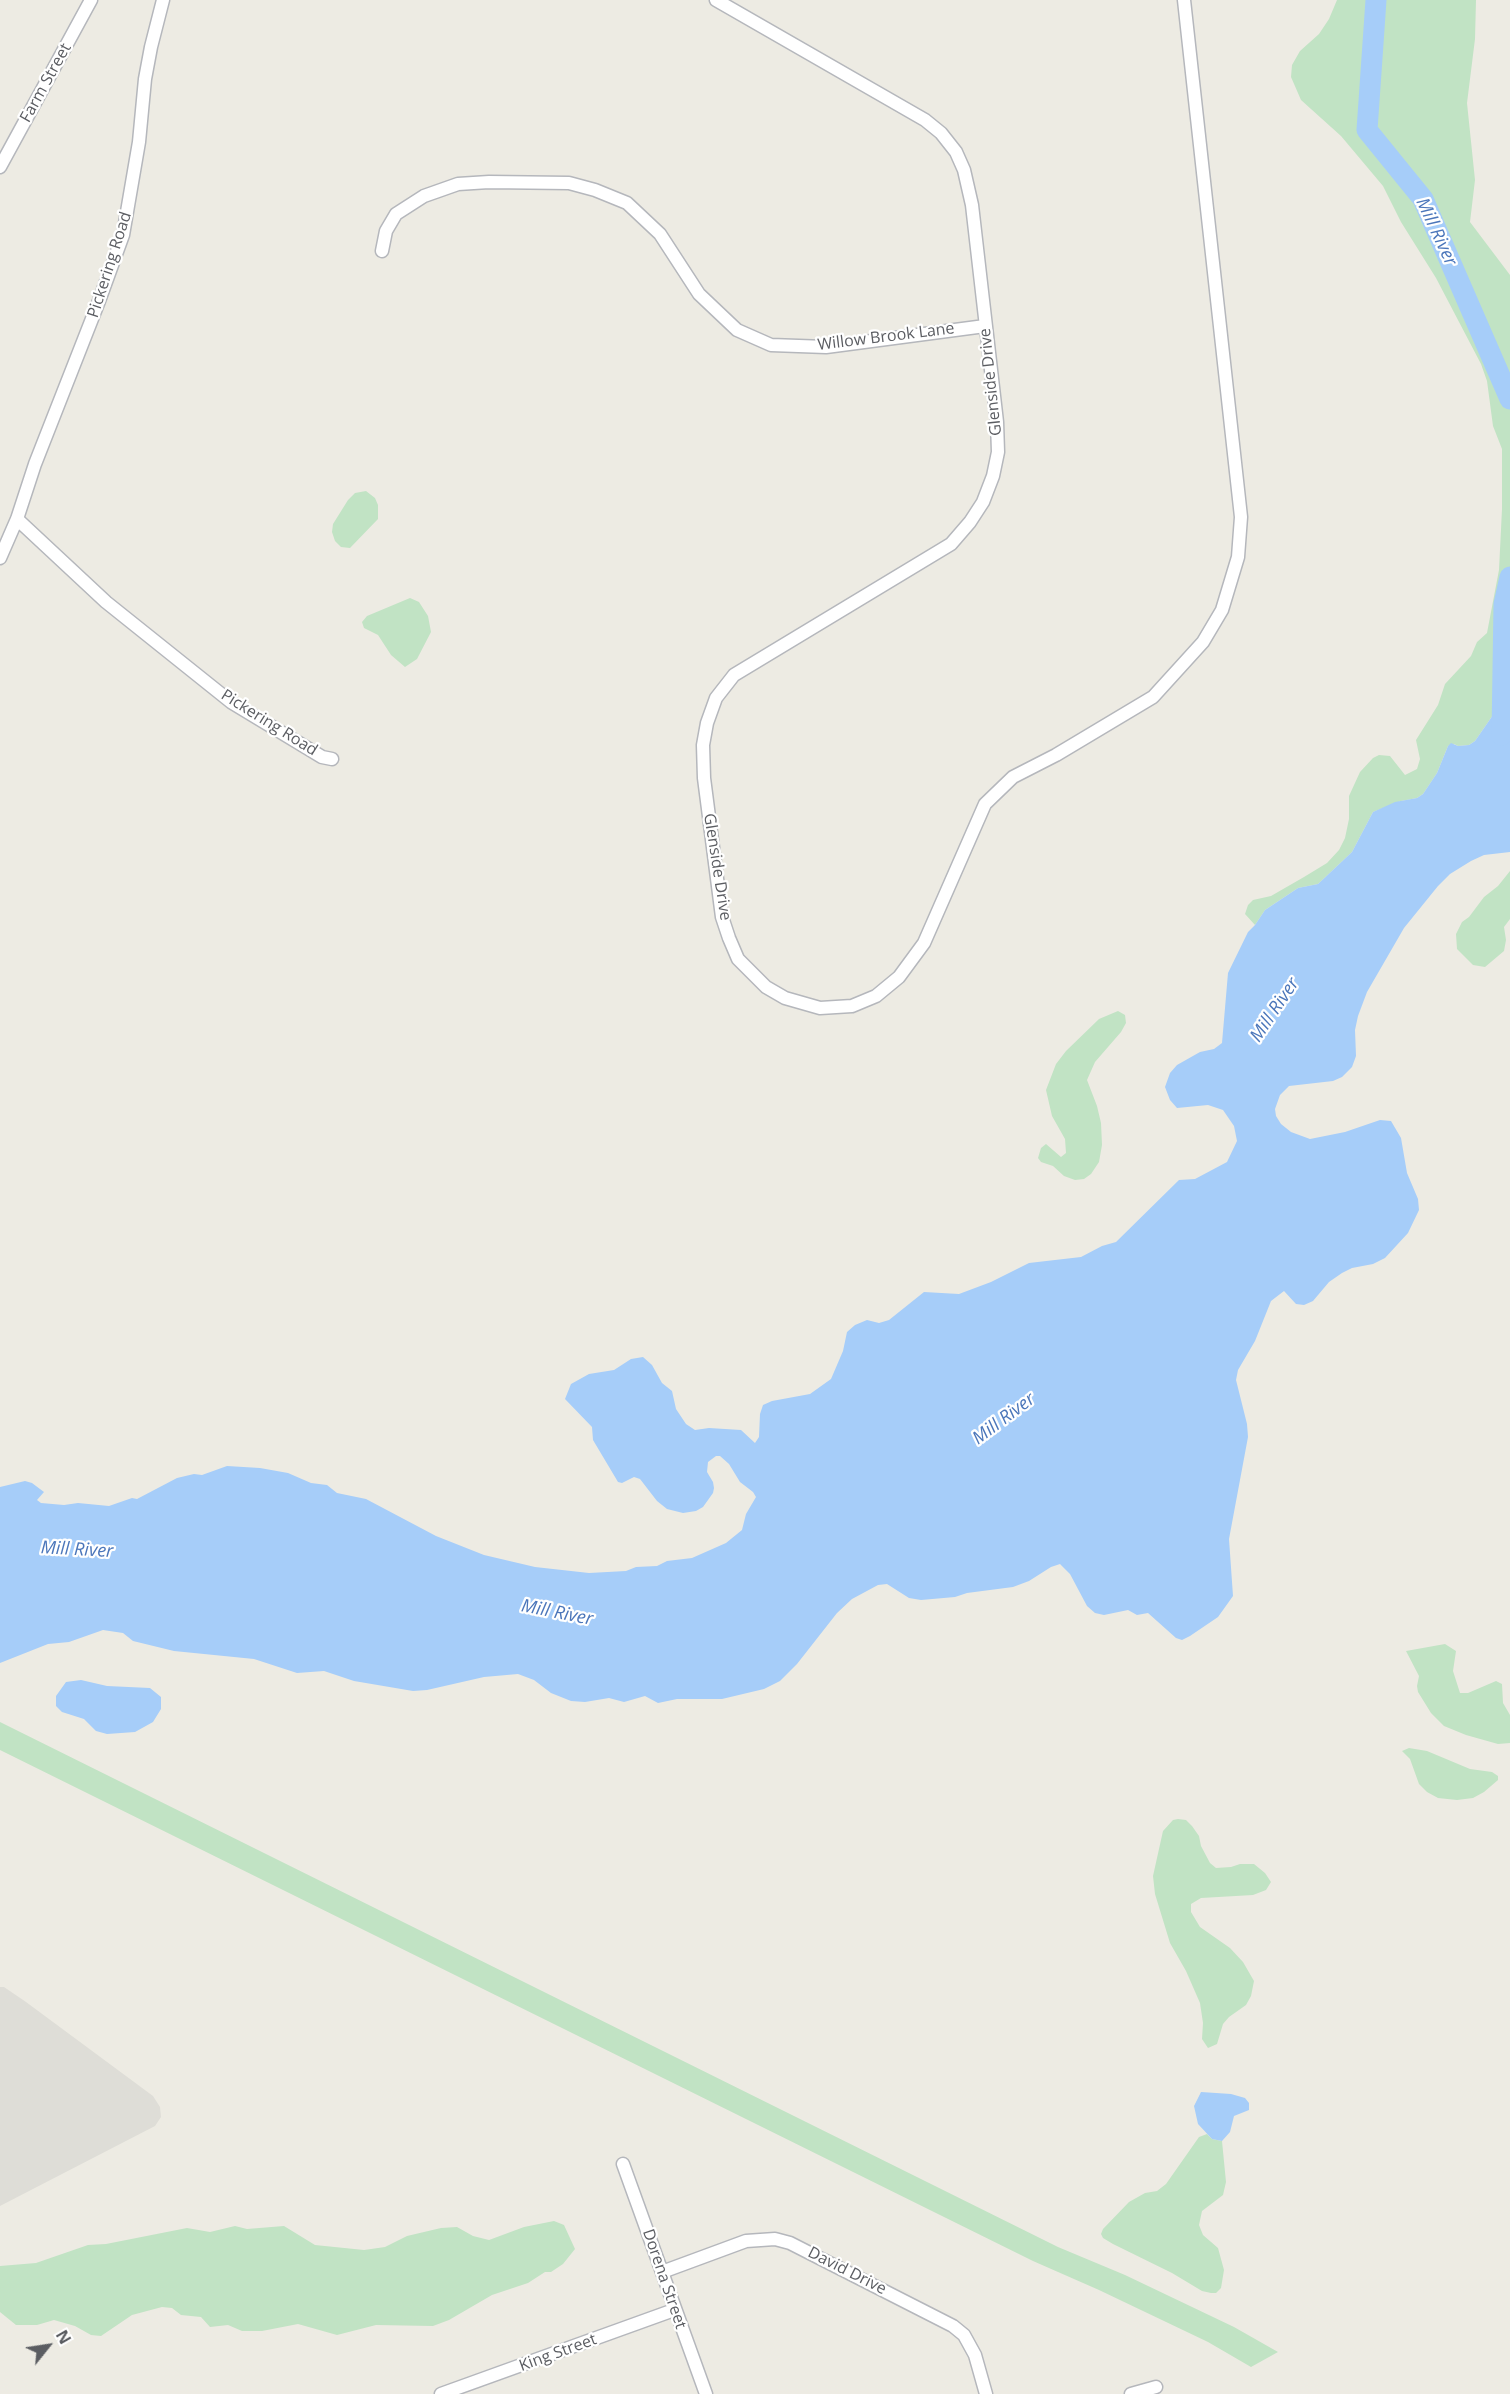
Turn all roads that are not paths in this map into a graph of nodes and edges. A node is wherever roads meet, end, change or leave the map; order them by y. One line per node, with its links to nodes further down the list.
1 (91, 0): 5 (street, Farm Street)
2 (163, 0): 8 (street, Pickering Road)
3 (716, 0): 7 (street, Glenside Drive)
4 (1184, 0): 7 (street, Glenside Drive)
5 (0, 167)
6 (382, 251): 7 (street, Willow Brook Lane)
7 (985, 326)
8 (17, 519): 9 (street, Pickering Road); 10 (street, Pickering Road)
9 (0, 558)
10 (332, 759)
11 (623, 2164): 12 (street, Dorena Street)
12 (662, 2272): 13 (street, Dorena Street); 17 (street, David Drive)
13 (674, 2310): 15 (street, King Street); 16 (street, Dorena Street)
14 (1156, 2387): 18 (street)
15 (441, 2394)
16 (706, 2394)
17 (986, 2394)
18 (1131, 2394)

